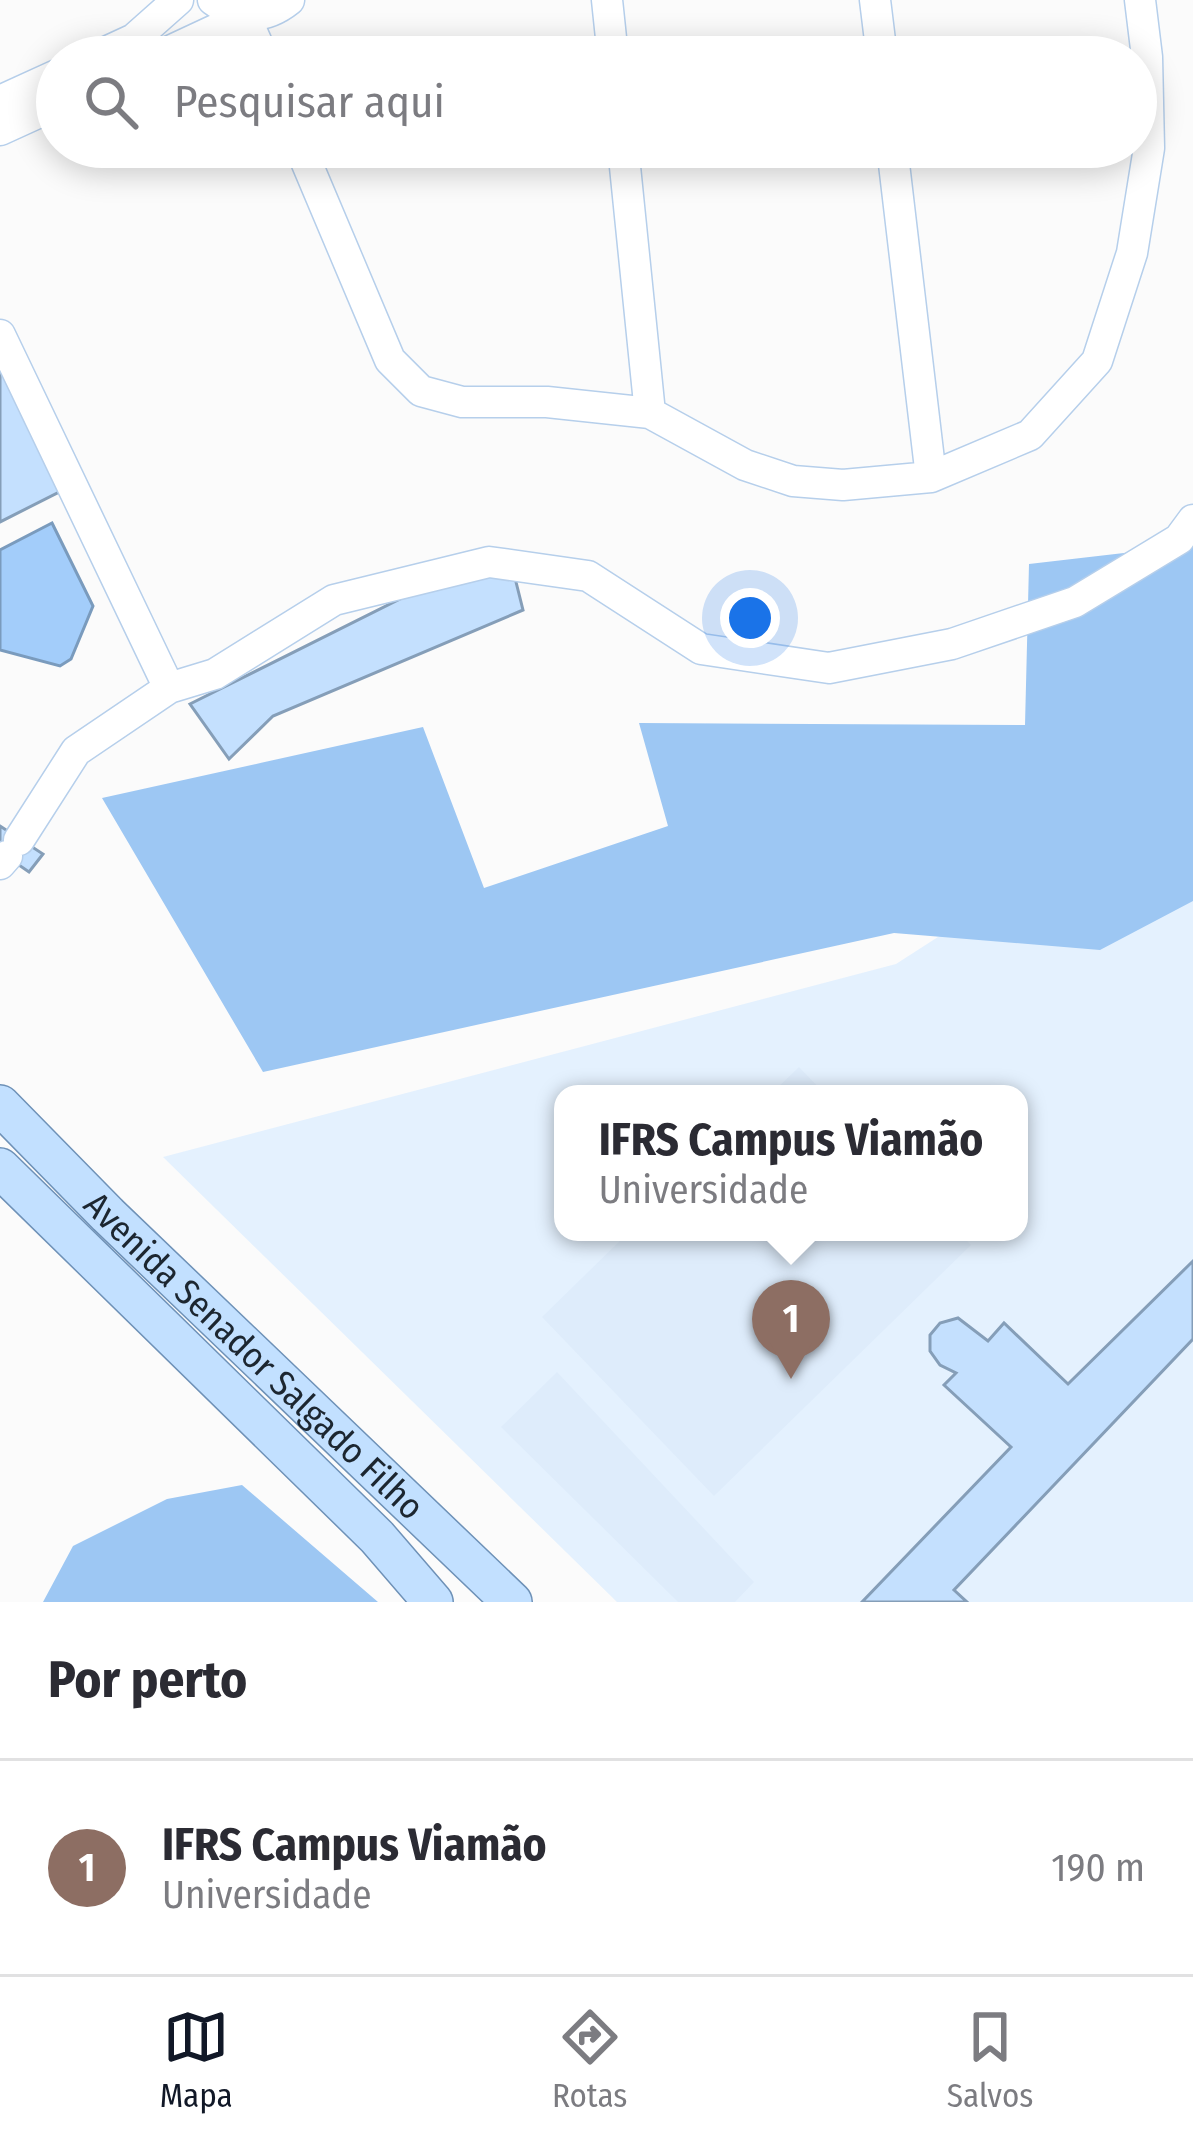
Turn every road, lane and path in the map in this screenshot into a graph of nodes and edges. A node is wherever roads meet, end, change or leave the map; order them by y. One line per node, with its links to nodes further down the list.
1 (178, 0): 8 (street)
2 (213, 0): 7 (street)
3 (290, 0): 7 (street)
4 (607, 0): 11 (street)
5 (875, 0): 12 (street)
6 (1140, 0): 13 (street)
7 (245, 16): 9 (street); 10 (street)
8 (137, 36)
9 (202, 36)
10 (254, 36)
11 (611, 36)
12 (879, 36)
13 (1144, 36)
14 (36, 85): 15 (street)
15 (0, 101)
16 (36, 114): 17 (street)
17 (0, 130)
18 (309, 168): 23 (street)
19 (624, 168): 23 (street)
20 (894, 168): 24 (street)
21 (1146, 168): 24 (street)
22 (0, 335): 26 (street)
23 (650, 413): 24 (street)
24 (931, 477)
25 (1193, 520): 26 (street)
26 (169, 688): 27 (street)
27 (9, 854)
28 (0, 1106): 31 (main road, Avenida Senador Salgado Filho)
29 (0, 1168): 30 (main road, Avenida Senador Salgado Filho)
30 (433, 1602)
31 (512, 1602)

